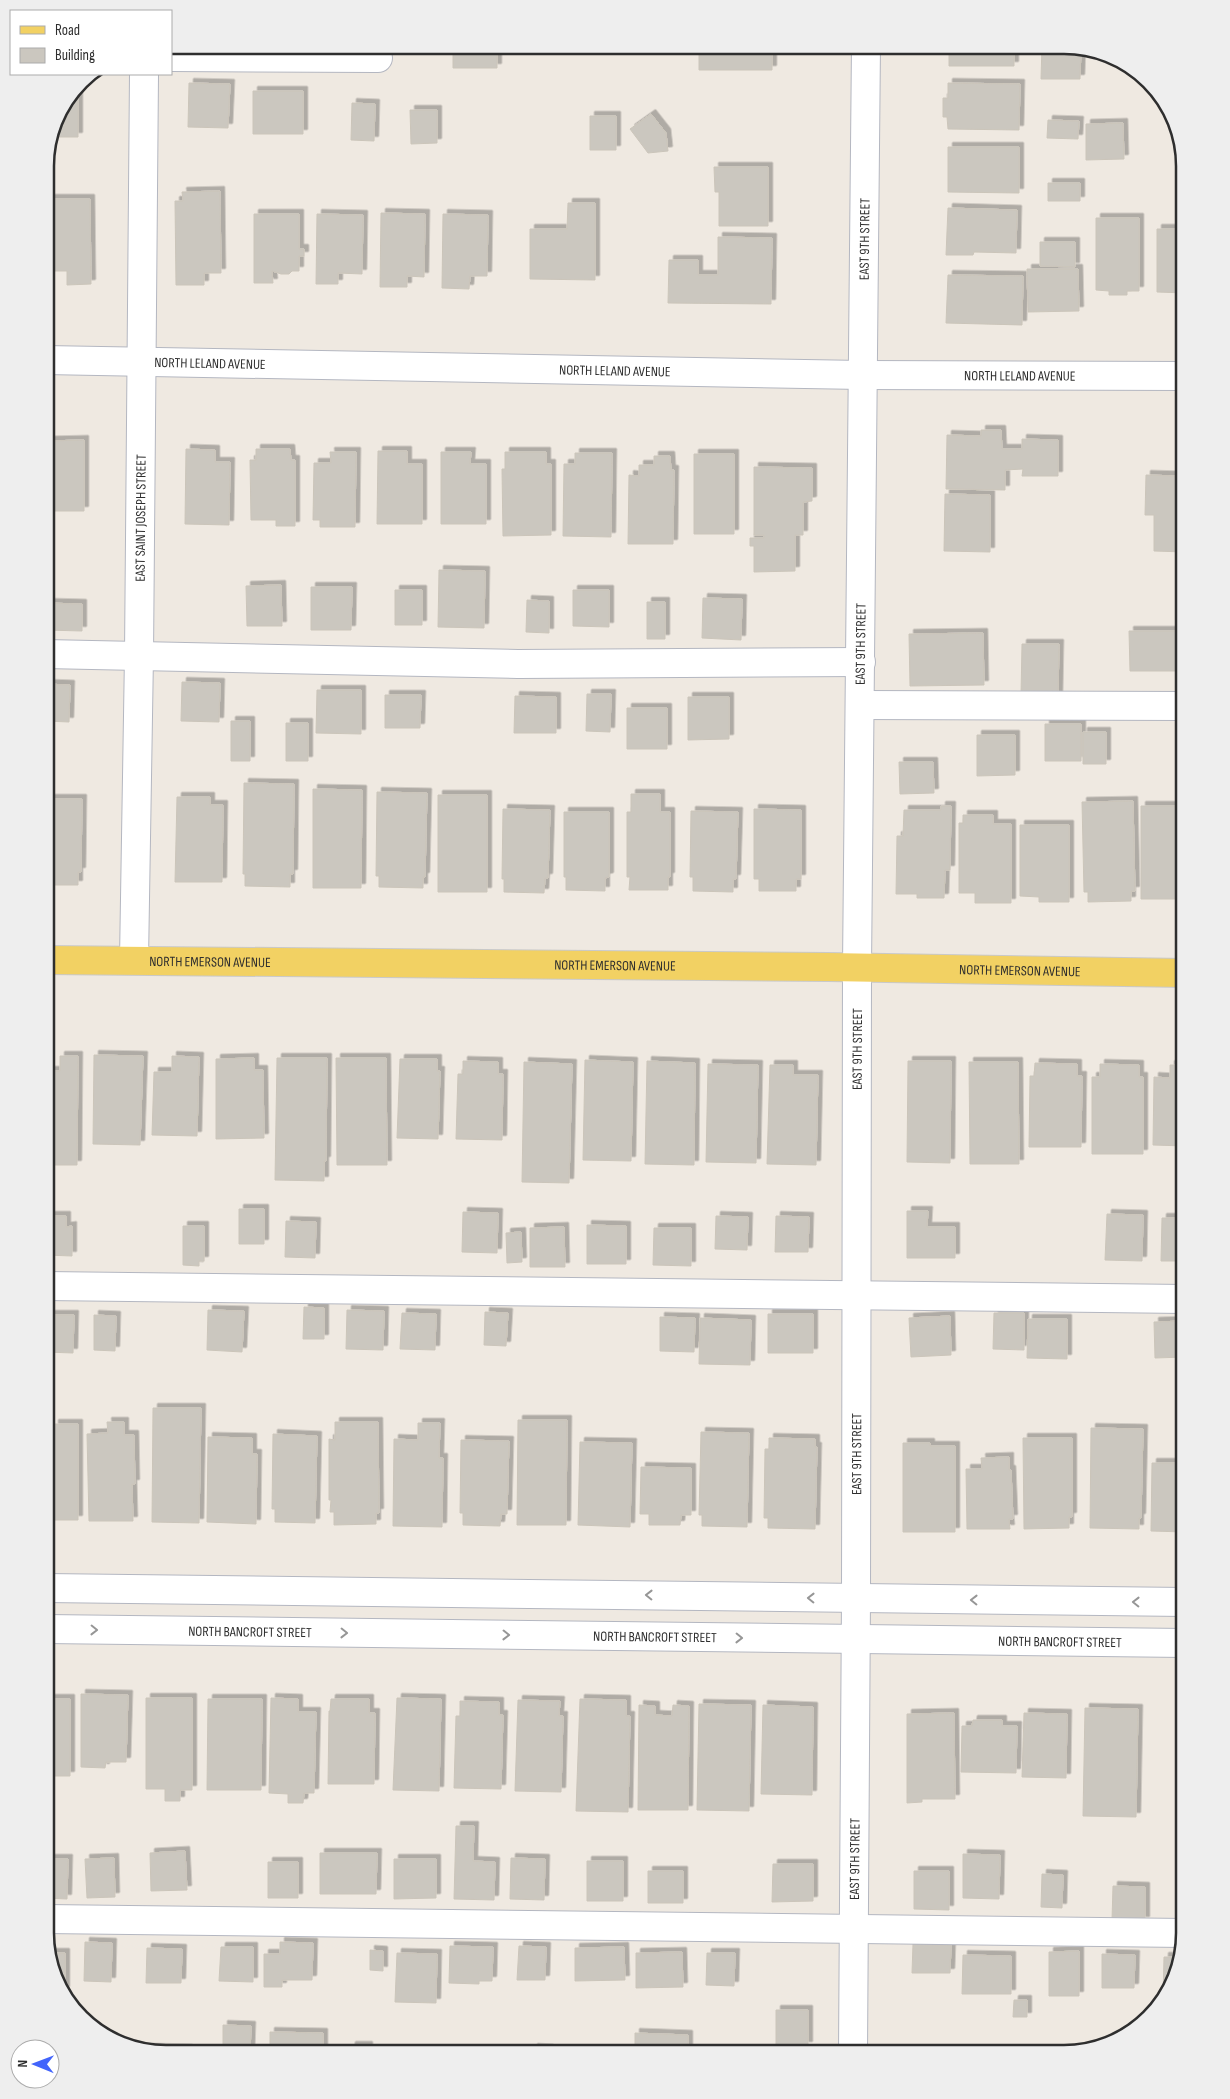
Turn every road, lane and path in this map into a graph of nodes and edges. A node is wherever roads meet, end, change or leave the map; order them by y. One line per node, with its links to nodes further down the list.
1 (866, 54): 7 (street, EAST 9TH STREET)
2 (172, 57): 3 (street)
3 (378, 58)
4 (144, 75): 6 (street, EAST SAINT JOSEPH STREET)
5 (54, 360): 6 (street, NORTH LELAND AVENUE)
6 (141, 362): 7 (street, NORTH LELAND AVENUE); 10 (street, EAST SAINT JOSEPH STREET)
7 (862, 374): 8 (street, NORTH LELAND AVENUE); 11 (street, EAST 9TH STREET)
8 (1176, 376)
9 (54, 654): 10 (street)
10 (139, 655): 11 (street); 15 (street, EAST SAINT JOSEPH STREET)
11 (861, 662): 12 (street, EAST 9TH STREET)
12 (860, 704): 13 (street); 16 (street, EAST 9TH STREET)
13 (1176, 706)
14 (54, 960): 15 (main road, NORTH EMERSON AVENUE)
15 (134, 960): 16 (main road, NORTH EMERSON AVENUE)
16 (856, 967): 17 (main road, NORTH EMERSON AVENUE); 19 (street, EAST 9TH STREET)
17 (1176, 972)
18 (54, 1286): 19 (street)
19 (857, 1295): 20 (street); 23 (street, EAST 9TH STREET)
20 (1176, 1299)
21 (54, 1588): 22 (street)
22 (126, 1589): 23 (street, one-way to 22); 26 (street)
23 (856, 1598): 24 (street, one-way to 23); 27 (street, EAST 9TH STREET)
24 (1176, 1602)
25 (54, 1629): 26 (street, NORTH BANCROFT STREET, one-way to 26)
26 (126, 1630): 27 (street, NORTH BANCROFT STREET, one-way to 27)
27 (856, 1640): 28 (street, NORTH BANCROFT STREET); 30 (street, EAST 9TH STREET)
28 (1176, 1644)
29 (54, 1919): 30 (street)
30 (854, 1929): 31 (street); 32 (street, EAST 9TH STREET)
31 (1176, 1933)
32 (854, 2045)

